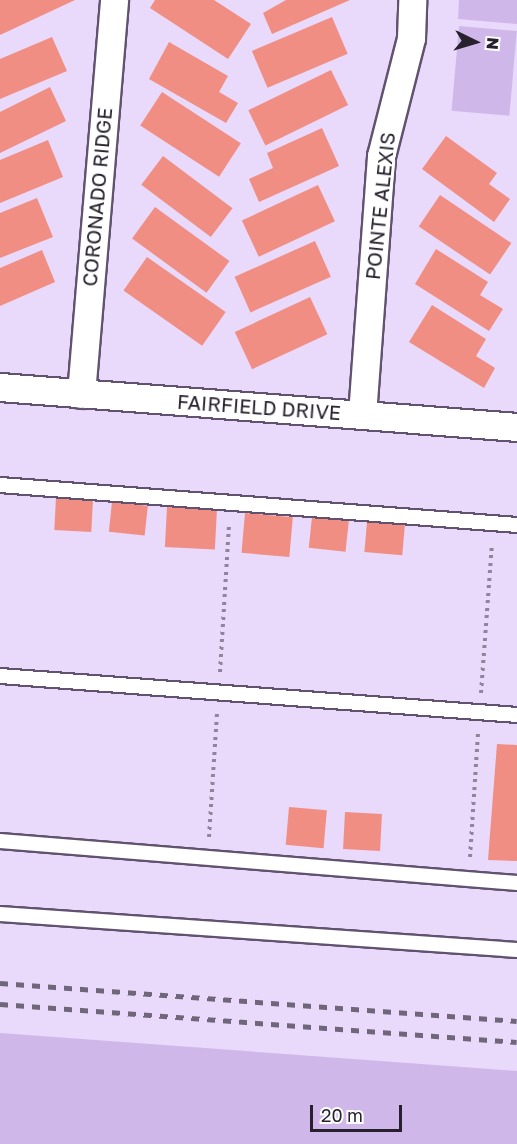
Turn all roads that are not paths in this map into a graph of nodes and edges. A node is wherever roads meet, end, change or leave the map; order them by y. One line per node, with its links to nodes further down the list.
1 (114, 0): 4 (street, CORONADO RIDGE)
2 (412, 0): 5 (street, POINTE ALEXIS)
3 (0, 387): 4 (street, FAIRFIELD DRIVE)
4 (81, 394): 5 (street, FAIRFIELD DRIVE)
5 (362, 415): 6 (street, FAIRFIELD DRIVE)
6 (517, 427)
7 (0, 485): 8 (lane)
8 (517, 525)
9 (0, 676): 10 (lane)
10 (517, 715)
11 (0, 842): 12 (lane)
12 (517, 883)
13 (0, 914): 14 (lane)
14 (517, 950)

